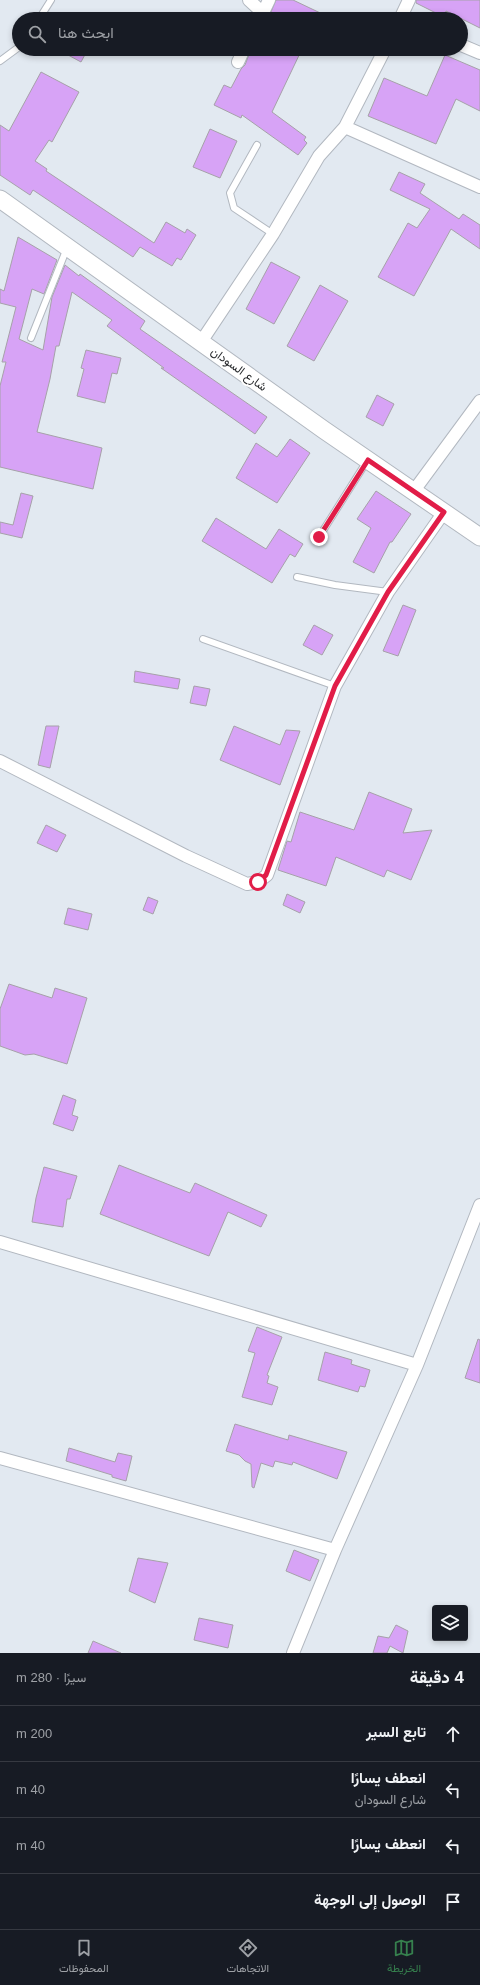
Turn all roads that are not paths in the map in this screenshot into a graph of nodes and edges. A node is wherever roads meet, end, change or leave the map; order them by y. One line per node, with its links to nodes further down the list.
1 (51, 0): 5 (lane)
2 (249, 0): 6 (street)
3 (269, 0): 7 (street)
4 (409, 0): 8 (street)
5 (43, 12)
6 (259, 12)
7 (264, 12)
8 (403, 12)
9 (468, 48): 11 (street)
10 (12, 52): 14 (lane)
11 (480, 53)
12 (241, 56): 15 (street)
13 (381, 56): 16 (street)
14 (0, 61)
15 (238, 62)
16 (345, 127): 18 (street); 20 (street)
17 (258, 146): 20 (lane)
18 (480, 187)
19 (0, 199): 21 (main road, شارع السودان)
20 (273, 234): 23 (street)
21 (68, 247): 22 (lane); 23 (main road, شارع السودان)
22 (31, 338)
23 (201, 342): 25 (main road, شارع السودان)
24 (480, 401): 26 (street)
25 (368, 460): 26 (main road, شارع السودان); 28 (lane)
26 (413, 492): 27 (main road, شارع السودان)
27 (444, 512): 29 (main road, شارع السودان); 31 (street)
28 (319, 537)
29 (480, 537)
30 (297, 577): 31 (lane)
31 (388, 592): 33 (street)
32 (203, 639): 33 (lane)
33 (335, 686): 34 (street)
34 (0, 761)
35 (480, 1205): 37 (street)
36 (0, 1242): 37 (street)
37 (417, 1365): 39 (street)
38 (0, 1458): 39 (street)
39 (335, 1550): 40 (street)
40 (293, 1653)

